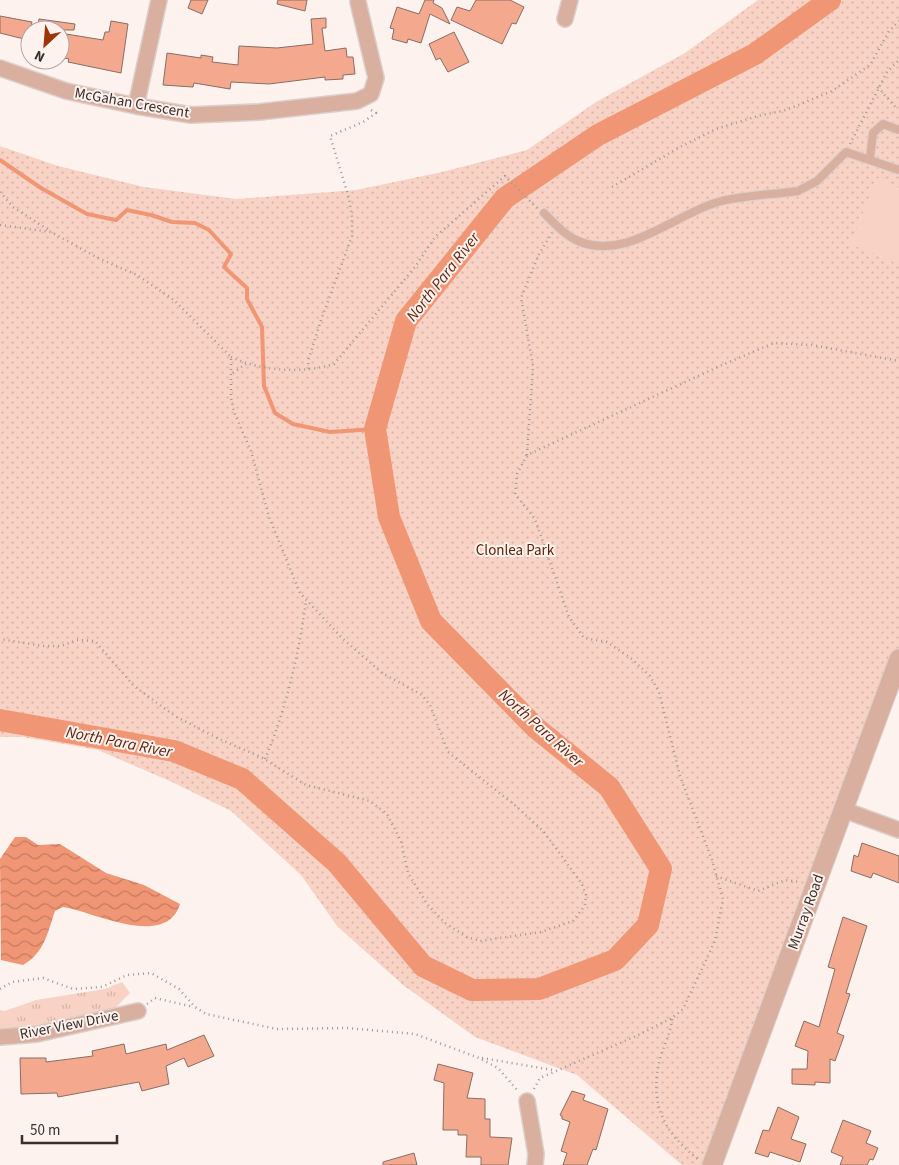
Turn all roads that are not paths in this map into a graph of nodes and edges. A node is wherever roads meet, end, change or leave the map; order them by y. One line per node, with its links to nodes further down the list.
1 (158, 0): 6 (street)
2 (570, 0): 4 (street)
3 (358, 2): 6 (street, McGahan Crescent)
4 (565, 19)
5 (0, 68): 6 (street, McGahan Crescent)
6 (136, 106)
7 (899, 130): 8 (lane)
8 (870, 158): 9 (lane); 10 (lane)
9 (899, 170)
10 (544, 213)
11 (899, 659): 12 (street, Murray Road)
12 (844, 810): 13 (street); 17 (street, Murray Road)
13 (899, 830)
14 (138, 1011): 15 (street, River View Drive)
15 (0, 1037)
16 (528, 1101): 18 (street)
17 (707, 1164)
18 (535, 1165)

